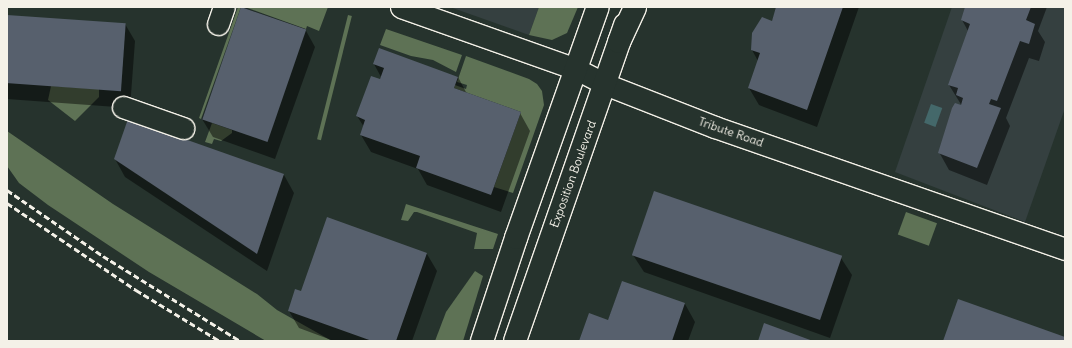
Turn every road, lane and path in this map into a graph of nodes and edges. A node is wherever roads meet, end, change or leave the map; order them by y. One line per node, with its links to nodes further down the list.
1 (401, 7): 6 (street, Tribute Road)
2 (598, 7): 6 (main road)
3 (631, 7): 5 (main road, Exposition Boulevard)
4 (635, 7): 5 (main road)
5 (619, 42): 7 (main road, Exposition Boulevard)
6 (576, 69): 7 (street, Tribute Road); 11 (main road)
7 (605, 84): 10 (street, Tribute Road); 12 (main road, Exposition Boulevard)
8 (124, 107): 9 (street)
9 (183, 128)
10 (1065, 249)
11 (482, 341)
12 (515, 341)

